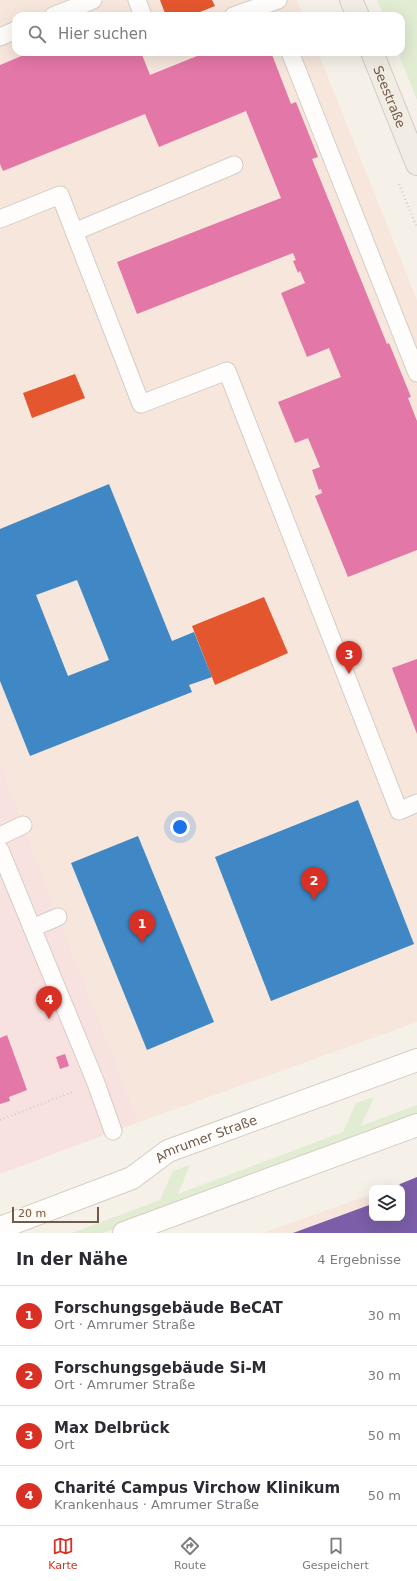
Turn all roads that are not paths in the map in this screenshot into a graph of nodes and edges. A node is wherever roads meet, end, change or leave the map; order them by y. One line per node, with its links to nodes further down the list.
1 (93, 0): 5 (lane)
2 (137, 0): 6 (lane)
3 (351, 0): 8 (main road)
4 (274, 6): 7 (lane)
5 (63, 12)
6 (142, 12)
7 (250, 12)
8 (356, 12)
9 (12, 32): 10 (lane)
10 (0, 37)
11 (292, 56): 17 (lane)
12 (374, 56): 13 (main road, Seestraße)
13 (417, 164)
14 (234, 166): 16 (lane)
15 (0, 219): 16 (lane)
16 (74, 232): 18 (lane)
17 (417, 373)
18 (417, 803)
19 (23, 825): 20 (lane)
20 (0, 836)
21 (0, 850): 23 (lane)
22 (58, 917): 23 (lane)
23 (32, 928): 26 (lane)
24 (417, 1060): 27 (main road, Amrumer Straße)
25 (417, 1125): 28 (main road)
26 (113, 1131)
27 (0, 1228)
28 (124, 1233)

